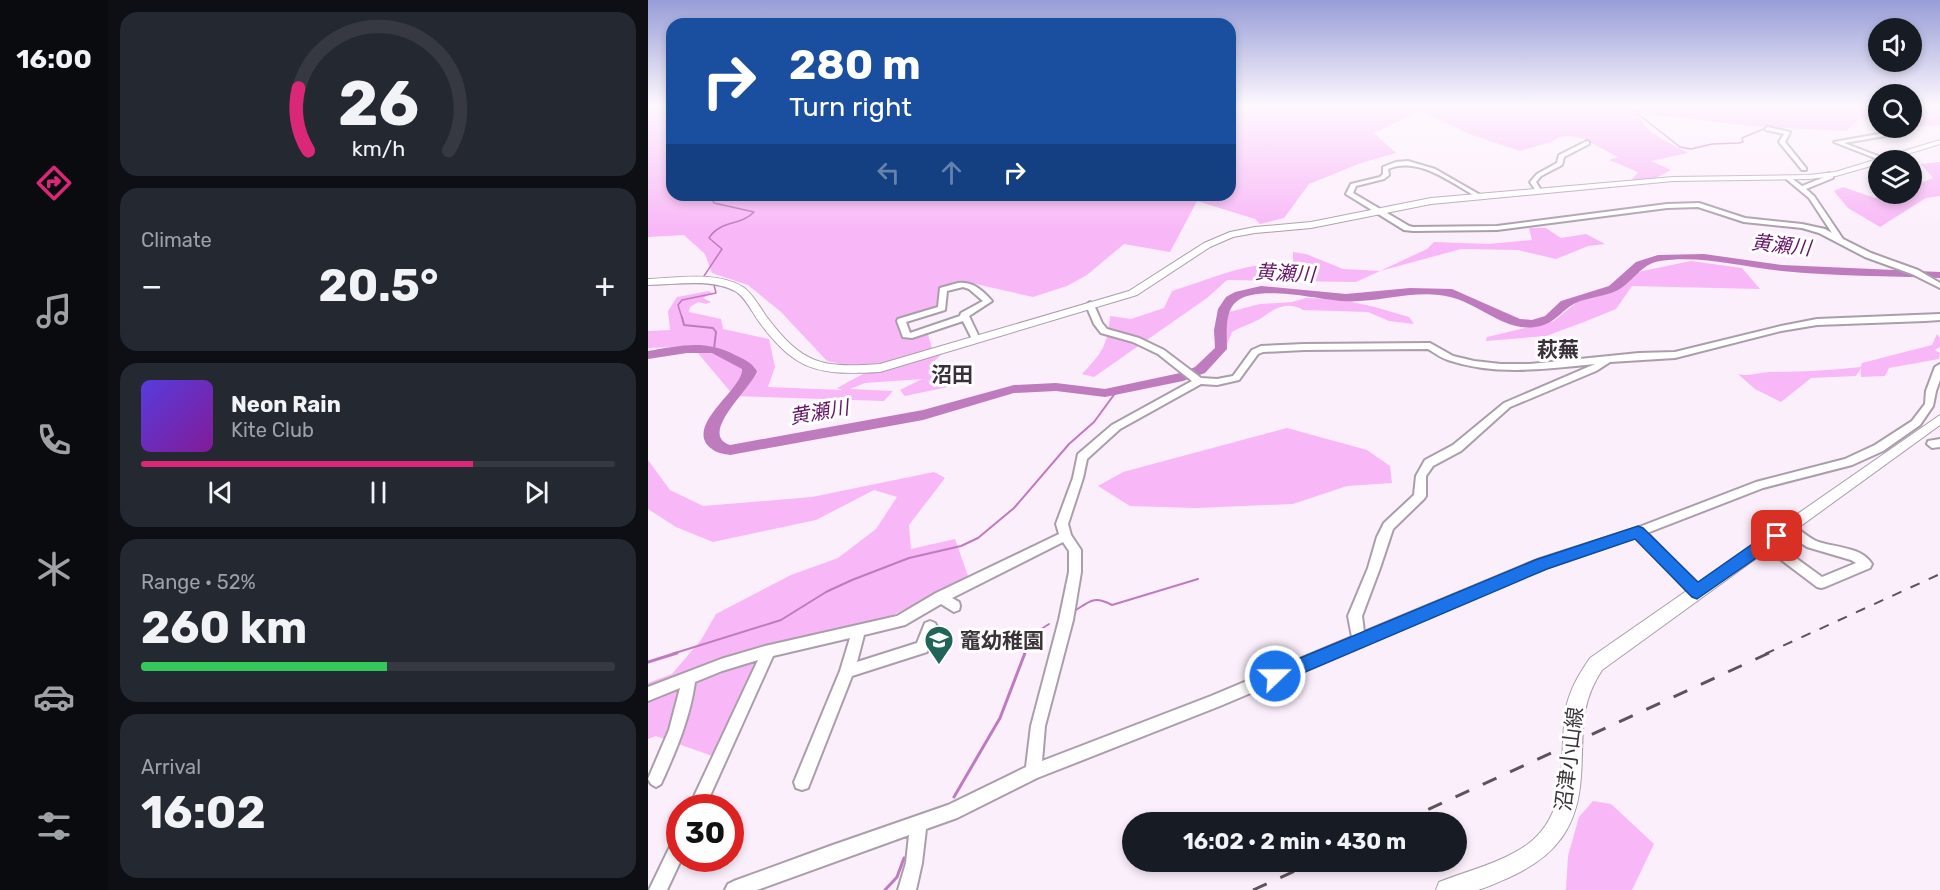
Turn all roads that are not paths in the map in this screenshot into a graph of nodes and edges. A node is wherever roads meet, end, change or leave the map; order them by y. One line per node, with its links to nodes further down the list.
1 (1573, 149): 10 (street)
2 (1787, 149): 6 (street)
3 (1852, 149): 4 (street)
4 (1868, 155)
5 (1868, 164): 7 (street)
6 (1804, 169)
7 (1829, 175): 8 (street); 9 (street)
8 (1788, 178): 9 (street); 10 (street)
9 (1802, 188): 13 (street)
10 (1538, 190): 11 (street)
11 (1479, 196): 12 (street); 12 (street)
12 (1374, 211): 13 (street); 16 (street)
13 (1839, 239): 15 (street)
14 (648, 282): 19 (street)
15 (1937, 284)
16 (1090, 305): 19 (street); 22 (street)
17 (1940, 317): 20 (street)
18 (964, 318): 18 (street); 19 (street)
19 (976, 339)
20 (1609, 359): 22 (street); 34 (street)
21 (1940, 367): 24 (street)
22 (1198, 380): 27 (street)
23 (1940, 419): 24 (street, 沼津小山線)
24 (1884, 452): 25 (street, 沼津小山線); 26 (street)
25 (1787, 528): 28 (street, 沼津小山線); 28 (street)
26 (1638, 532): 29 (street); 34 (street)
27 (1065, 536): 30 (street); 39 (street)
28 (1767, 543): 29 (street, 沼津小山線)
29 (1697, 592): 48 (street, 沼津小山線)
30 (941, 597): 31 (street); 33 (street)
31 (954, 606)
32 (930, 627): 36 (street)
33 (860, 631): 35 (street); 36 (street)
34 (1359, 640): 39 (street)
35 (769, 651): 37 (street); 42 (street)
36 (847, 671): 41 (street)
37 (688, 678): 38 (street); 40 (street)
38 (648, 694)
39 (1033, 772): 43 (street)
40 (656, 779)
41 (802, 782)
42 (703, 794)
43 (918, 825): 46 (street); 47 (street)
44 (667, 872): 45 (street)
45 (658, 890)
46 (734, 890)
47 (907, 890)
48 (1447, 890)

